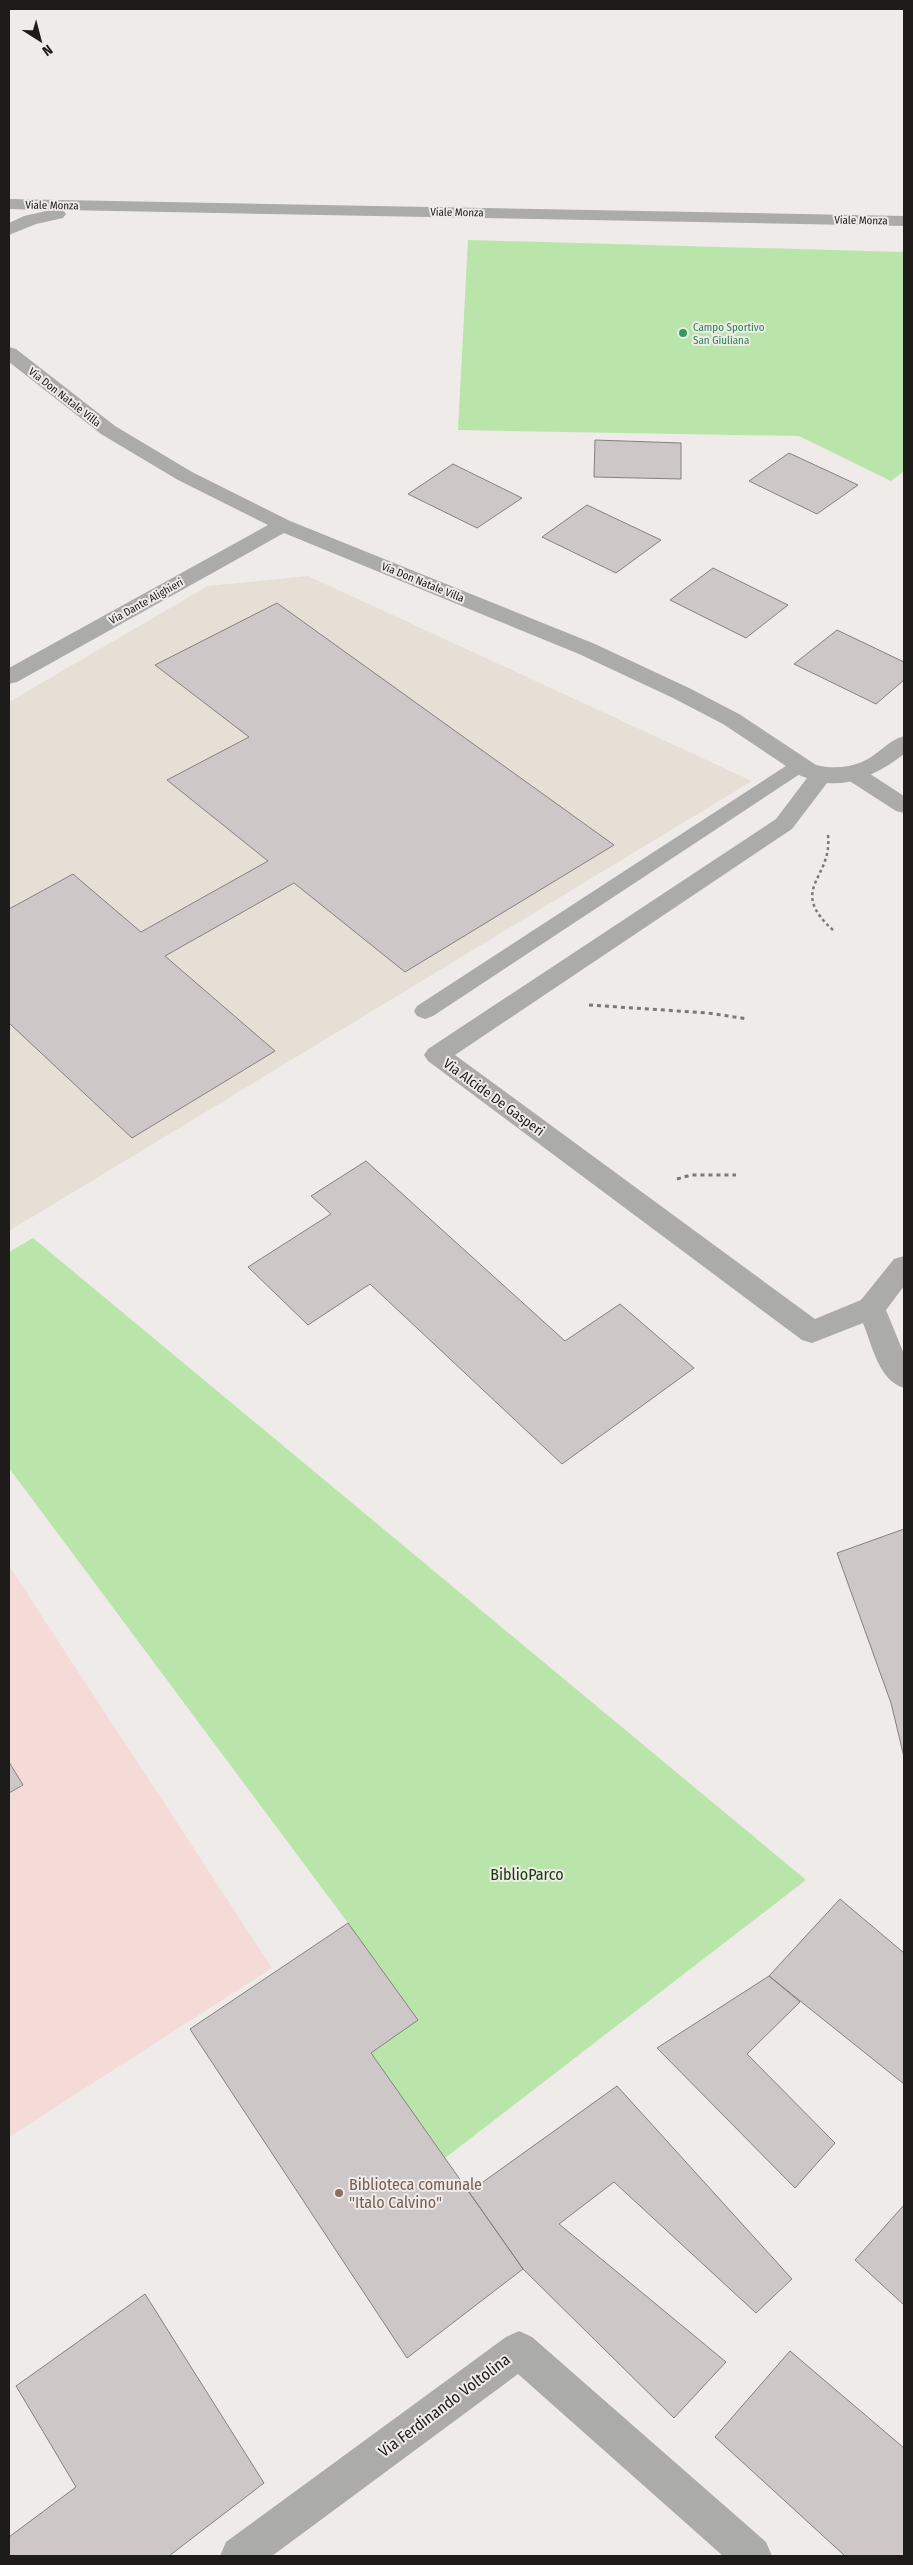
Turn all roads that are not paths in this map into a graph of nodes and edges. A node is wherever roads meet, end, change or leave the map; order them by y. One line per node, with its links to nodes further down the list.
1 (9, 204): 2 (street, Viale Monza)
2 (95, 205): 3 (street, Viale Monza); 4 (street)
3 (904, 221)
4 (9, 230)
5 (9, 353): 6 (street, Via Don Natale Villa)
6 (283, 525): 7 (street, Via Dante Alighieri); 9 (street, Via Don Natale Villa)
7 (9, 677)
8 (904, 743): 10 (street)
9 (810, 770): 10 (street); 12 (lane); 14 (street, Via Alcide De Gasperi)
10 (853, 773): 11 (street)
11 (904, 806)
12 (425, 1011)
13 (904, 1266): 14 (street)
14 (872, 1308): 15 (street)
15 (904, 1377)
16 (240, 2556): 17 (street, Via Ferdinando Voltolina)
17 (752, 2556)

